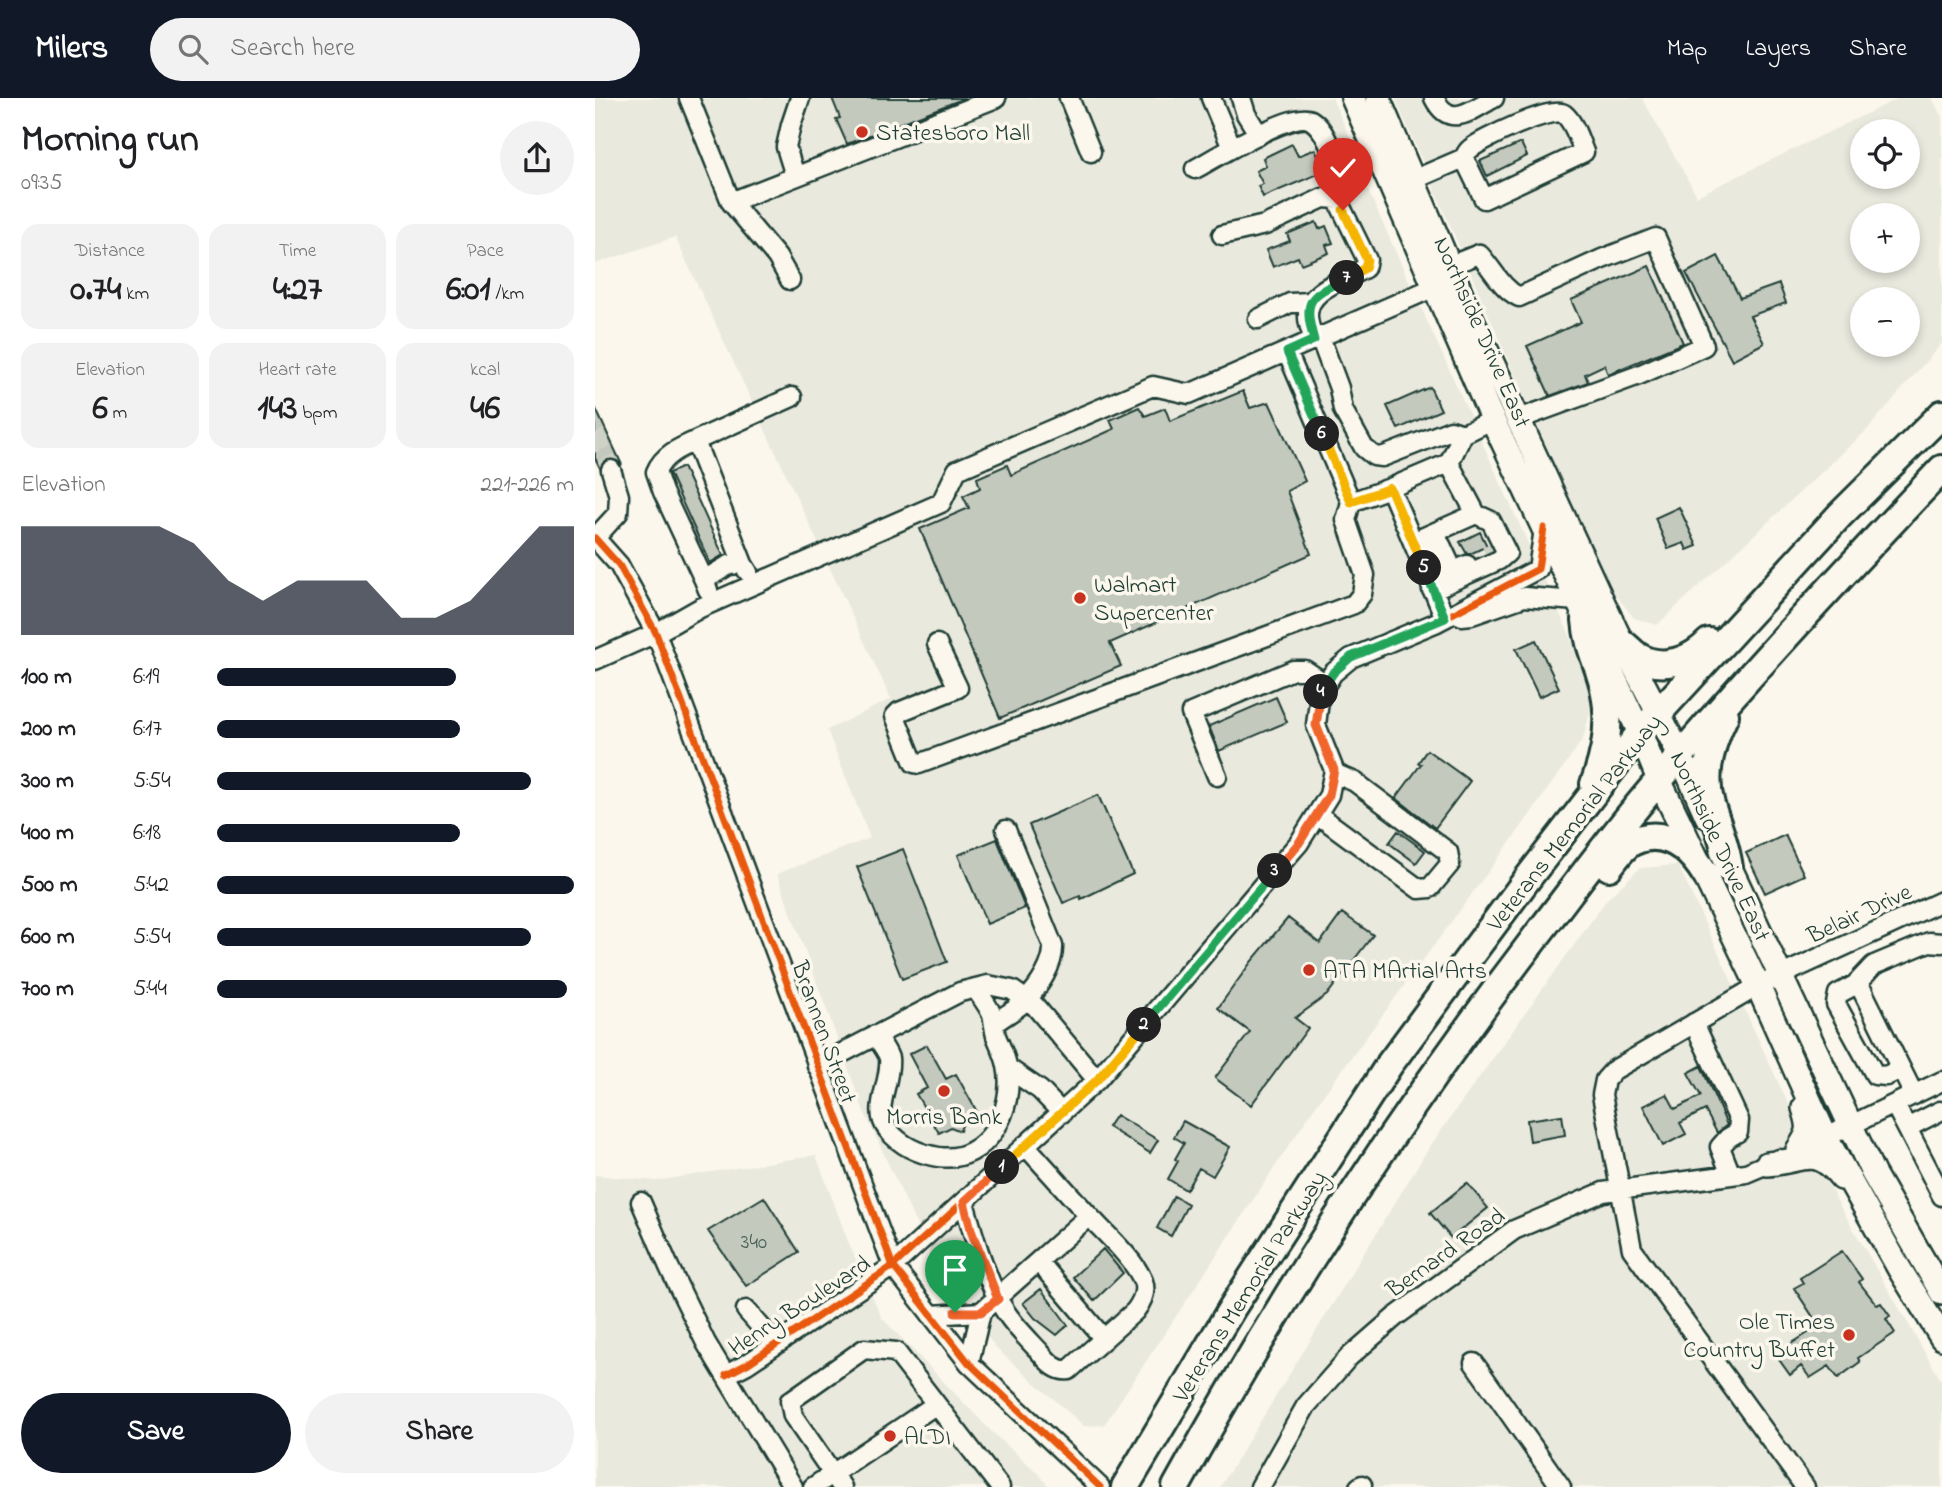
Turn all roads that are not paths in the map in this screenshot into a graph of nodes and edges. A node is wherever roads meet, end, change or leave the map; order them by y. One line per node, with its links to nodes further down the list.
1 (689, 98): 19 (street)
2 (800, 98): 17 (street)
3 (996, 98): 17 (street)
4 (1069, 98): 14 (street)
5 (1211, 98): 12 (street)
6 (1241, 98): 11 (street)
7 (1353, 98): 21 (main road, Northside Drive East)
8 (1378, 98): 18 (main road, Northside Drive East)
9 (1434, 98): 10 (street)
10 (1494, 98)
11 (1259, 135): 12 (street); 13 (street)
12 (1232, 149): 16 (street)
13 (1332, 151)
14 (1091, 152)
15 (1464, 158): 15 (street); 18 (street)
16 (1195, 169)
17 (795, 176): 19 (street)
18 (1413, 180): 21 (main road, Northside Drive East)
19 (731, 202): 22 (street)
20 (1222, 235): 23 (street)
21 (1446, 277): 25 (street); 30 (main road, Northside Drive East); 30 (street); 31 (main road, Northside Drive East)
22 (790, 280)
23 (1310, 302): 24 (street); 25 (street)
24 (1258, 319)
25 (1317, 338): 26 (street); 28 (street)
26 (1287, 352): 32 (street); 48 (street)
27 (792, 397): 34 (street)
28 (1343, 410): 32 (street); 33 (street)
29 (1942, 414): 36 (highway, Veterans Memorial Parkway)
30 (1519, 419): 54 (main road, Northside Drive East)
31 (1492, 420): 33 (street); 42 (main road, Northside Drive East)
32 (1318, 424): 40 (street)
33 (1463, 434): 35 (street)
34 (695, 440): 46 (street); 47 (street)
35 (1449, 463): 39 (street); 41 (street)
36 (1890, 466): 54 (highway); 59 (highway, Veterans Memorial Parkway)
37 (1942, 469): 58 (highway, Veterans Memorial Parkway)
38 (611, 470): 43 (street)
39 (1390, 488): 40 (street); 44 (street)
40 (1351, 502): 55 (street)
41 (1471, 516): 44 (street); 45 (street); 45 (street)
42 (1544, 528): 51 (main road, Northside Drive East); 52 (street)
43 (595, 538): 53 (street, Brannen Street)
44 (1413, 542): 49 (street)
45 (1495, 551): 49 (street)
46 (743, 564): 47 (street); 48 (street)
47 (703, 580): 50 (street)
48 (753, 585): 50 (street)
49 (1432, 590): 52 (street)
50 (714, 602): 53 (street)
51 (1581, 610): 52 (street); 59 (main road, Northside Drive East); 64 (highway)
52 (1445, 618): 57 (street)
53 (656, 633): 56 (street); 80 (street, Brannen Street)
54 (1622, 643): 59 (main road, Northside Drive East)
55 (937, 644)
56 (595, 660)
57 (1326, 684): 61 (street); 62 (street)
58 (1737, 691): 60 (highway, Veterans Memorial Parkway); 67 (highway)
59 (1649, 724): 60 (main road, Northside Drive East); 63 (main road, Northside Drive East); 64 (highway, Veterans Memorial Parkway)
60 (1681, 755): 63 (highway, Veterans Memorial Parkway); 67 (main road, Northside Drive East)
61 (1334, 773): 65 (street, Henry Boulevard); 65 (street)
62 (1217, 776)
63 (1659, 780): 67 (main road, Northside Drive East); 75 (highway, Veterans Memorial Parkway)
64 (1586, 803): 123 (highway, Veterans Memorial Parkway)
65 (1317, 814): 83 (street, Henry Boulevard)
66 (1006, 831): 74 (street)
67 (1717, 872): 70 (main road, Northside Drive East); 72 (main road, Northside Drive East); 75 (highway)
68 (1942, 901): 70 (street, Belair Drive)
69 (1942, 943): 71 (street)
70 (1781, 975): 72 (street, Belair Drive); 89 (main road, Northside Drive East)
71 (1858, 982): 82 (street); 82 (street)
72 (1758, 986): 76 (street, Belair Drive); 78 (main road, Northside Drive East)
73 (975, 988): 74 (street); 77 (street); 79 (street)
74 (1026, 1000): 77 (street); 83 (street)
75 (1475, 1017): 124 (highway, Veterans Memorial Parkway)
76 (1694, 1023): 95 (street); 96 (street, Belair Drive)
77 (994, 1024): 81 (street)
78 (1778, 1029): 91 (main road, Northside Drive East); 93 (main road)
79 (876, 1035): 80 (street); 81 (street)
80 (817, 1066): 105 (street, Brannen Street)
81 (1008, 1068): 88 (street)
82 (1901, 1069): 85 (street)
83 (1097, 1080): 88 (street, Henry Boulevard)
84 (1942, 1081): 85 (street, Bernard Road)
85 (1914, 1095): 86 (street, Bernard Road)
86 (1895, 1105): 89 (street, Bernard Road); 90 (street)
87 (1938, 1109): 90 (street)
88 (1062, 1113): 92 (street, Henry Boulevard)
89 (1851, 1127): 91 (street, Bernard Road); 106 (main road, Northside Drive East)
90 (1907, 1128): 97 (street)
91 (1826, 1138): 93 (street, Bernard Road); 98 (main road, Northside Drive East)
92 (1025, 1145): 100 (street, Henry Boulevard); 101 (street)
93 (1798, 1150): 94 (street, Bernard Road)
94 (1767, 1164): 95 (street, Bernard Road); 98 (main road)
95 (1731, 1175): 96 (street, Bernard Road)
96 (1621, 1190): 125 (street, Bernard Road); 127 (street)
97 (1941, 1192)
98 (1858, 1194): 111 (main road, Northside Drive East)
99 (641, 1202): 116 (street, Henry Boulevard)
100 (964, 1202): 102 (street, Henry Boulevard); 103 (street)
101 (1089, 1216): 104 (street); 112 (street)
102 (943, 1220): 103 (street); 105 (street, Henry Boulevard)
103 (972, 1233): 107 (street)
104 (1039, 1262): 107 (street); 112 (street)
105 (893, 1266): 110 (street, Brannen Street); 113 (street, Henry Boulevard)
106 (1942, 1293)
107 (998, 1299): 109 (street); 112 (street)
108 (746, 1310): 113 (street)
109 (981, 1312): 110 (street); 114 (street)
110 (931, 1315): 114 (street, Brannen Street)
111 (1942, 1338)
112 (1104, 1339)
113 (776, 1344): 116 (street, Henry Boulevard)
114 (969, 1363): 122 (street, Brannen Street)
115 (1474, 1363): 126 (street)
116 (726, 1375): 119 (street, Henry Boulevard)
117 (935, 1405): 118 (street); 118 (street); 121 (street)
118 (837, 1480): 120 (street)
119 (793, 1487)
120 (813, 1487)
121 (1000, 1487)
122 (1100, 1487)
123 (1125, 1487)
124 (1175, 1487)
125 (1260, 1487)
126 (1561, 1487)
127 (1805, 1487)

